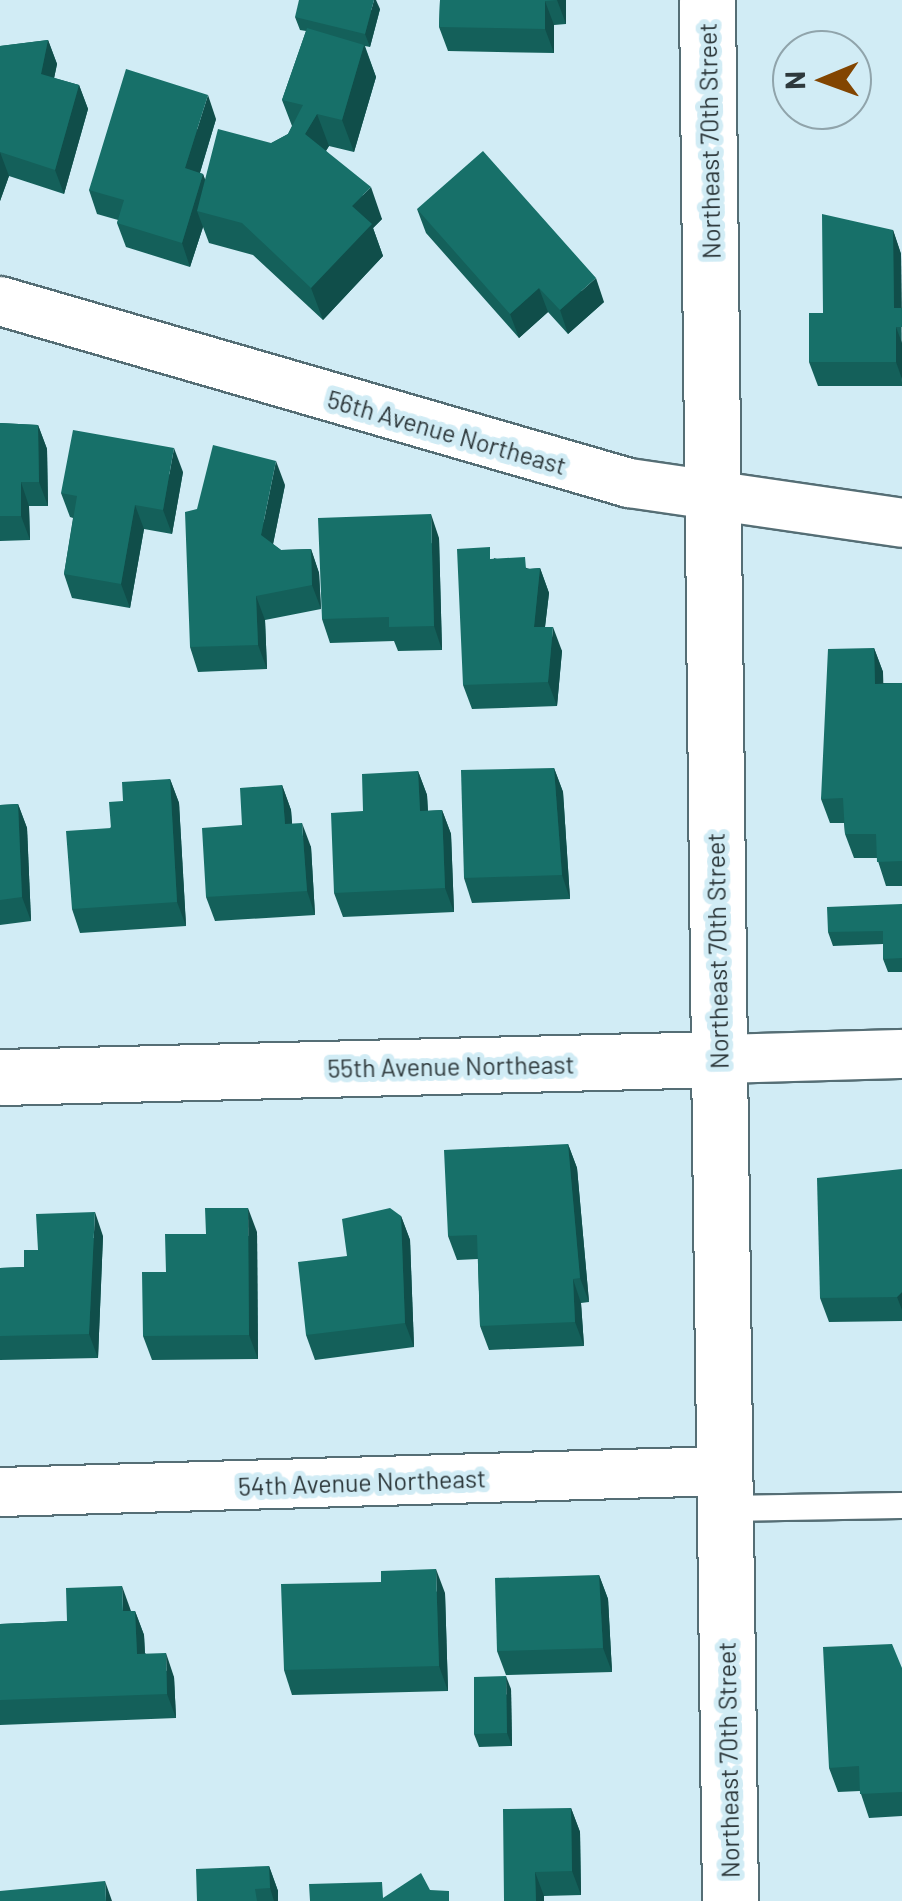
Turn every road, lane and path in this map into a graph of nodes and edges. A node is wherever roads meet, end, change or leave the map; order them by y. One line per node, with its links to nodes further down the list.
1 (707, 0): 3 (main road, Northeast 70th Street)
2 (0, 301): 3 (street, 56th Avenue Northeast)
3 (712, 492): 4 (street, 56th Avenue Northeast); 6 (main road, Northeast 70th Street)
4 (902, 523)
5 (902, 1054): 6 (street, 55th Avenue Northeast)
6 (718, 1059): 7 (main road, 55th Avenue Northeast); 8 (main road, Northeast 70th Street)
7 (0, 1077)
8 (724, 1490): 9 (street, 54th Avenue Northeast); 10 (lane); 11 (main road, Northeast 70th Street)
9 (0, 1492)
10 (902, 1505)
11 (730, 1901)

